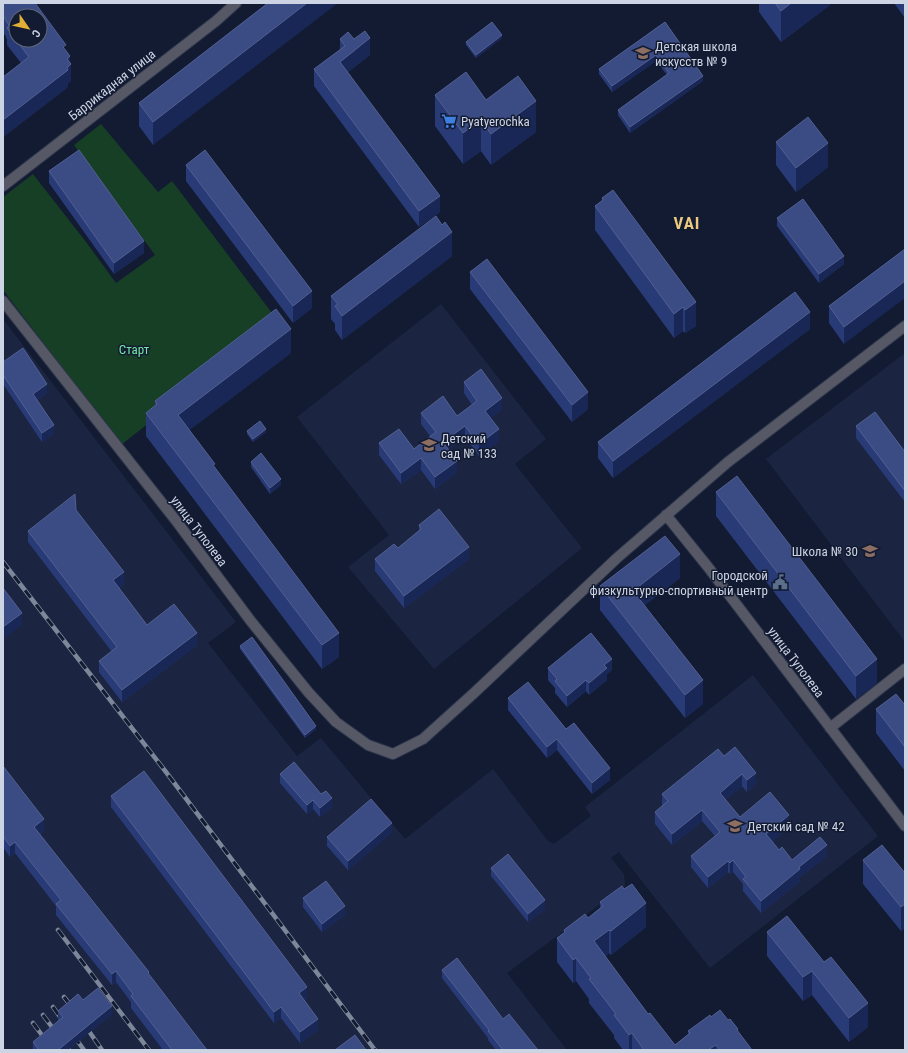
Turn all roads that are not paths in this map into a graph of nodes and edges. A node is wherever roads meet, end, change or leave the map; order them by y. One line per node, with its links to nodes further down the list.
1 (236, 3): 2 (street, Баррикадная улица)
2 (3, 186)
3 (3, 301): 5 (street, улица Туполева)
4 (905, 326): 5 (street)
5 (666, 515): 7 (street, улица Туполева)
6 (905, 669): 7 (street)
7 (830, 728): 8 (street, улица Туполева)
8 (905, 826)

